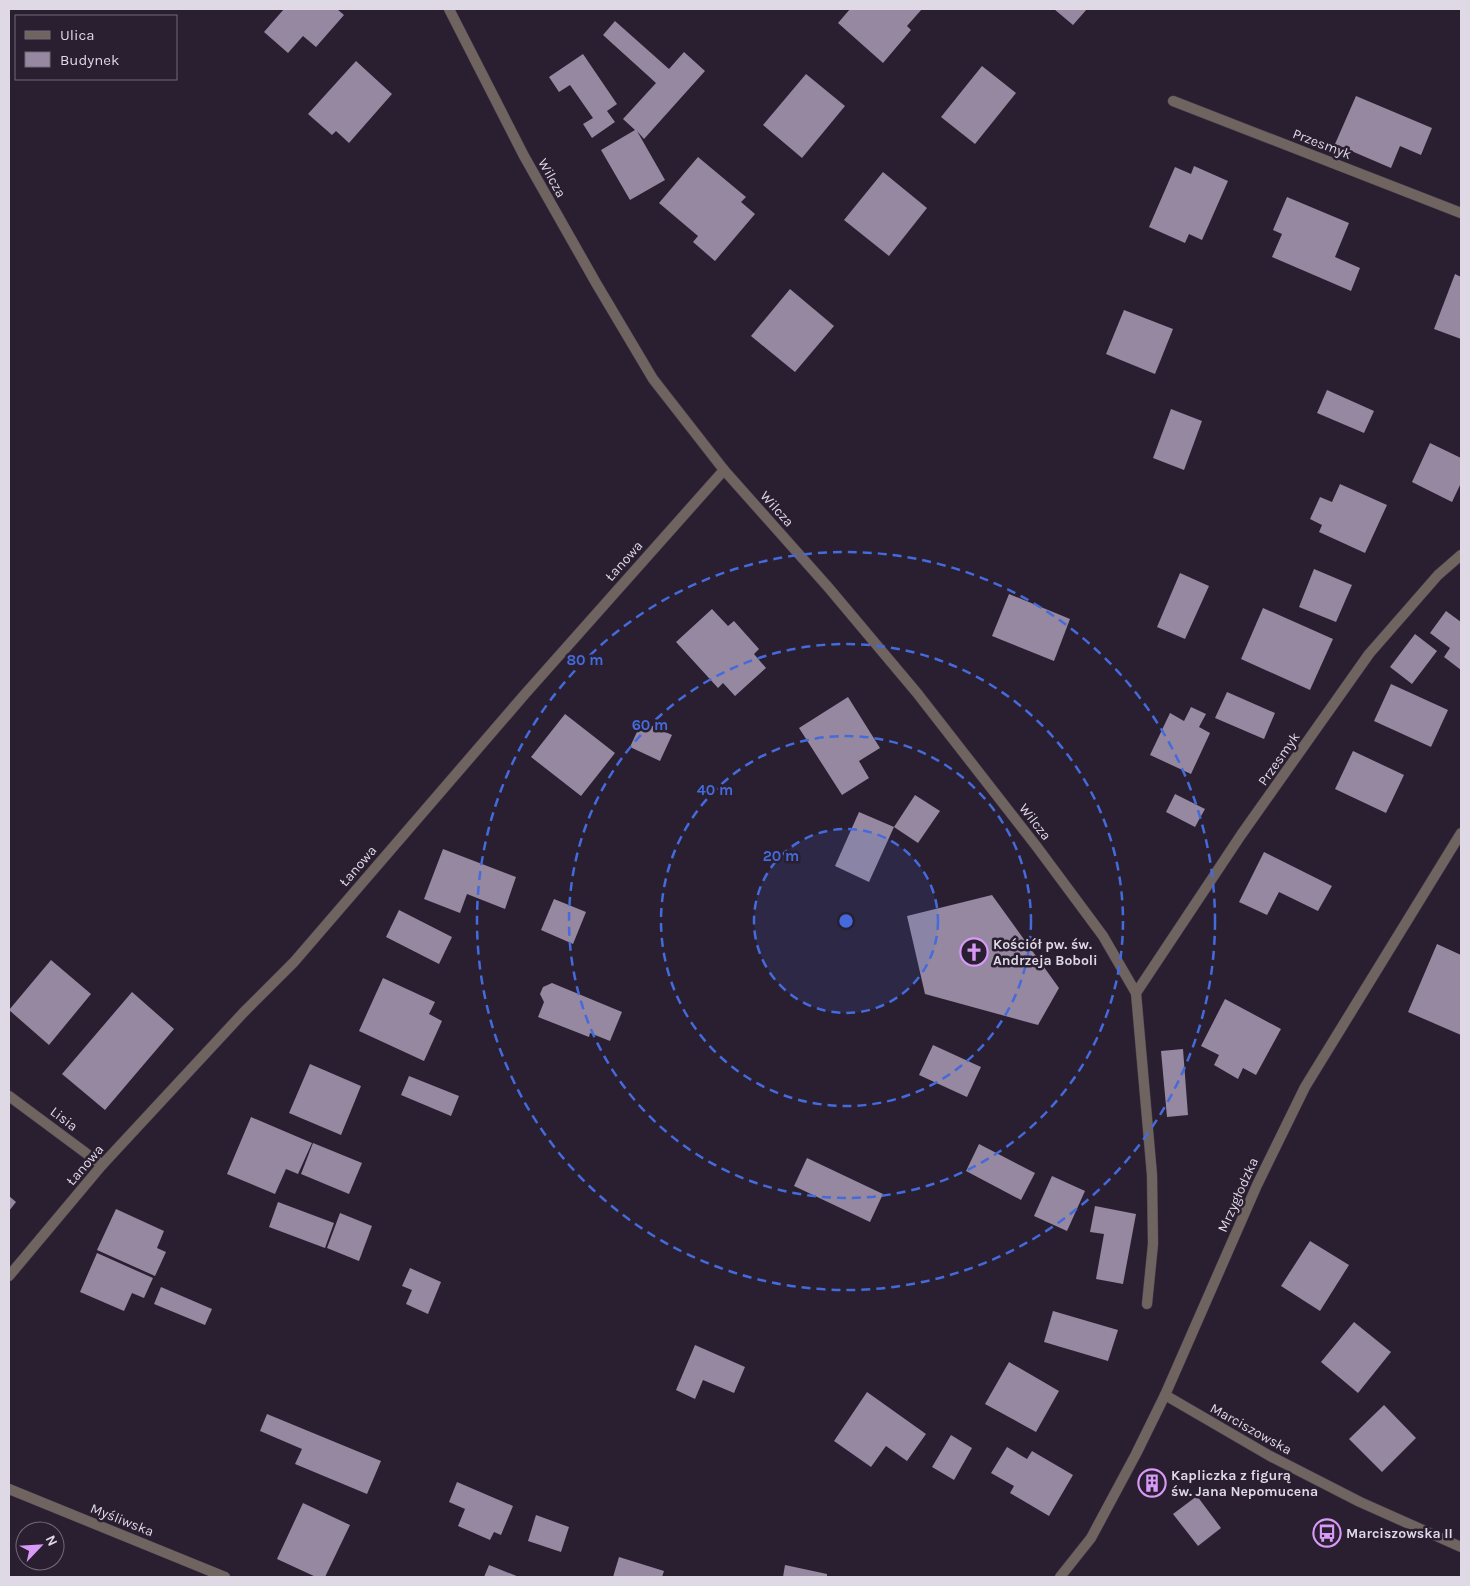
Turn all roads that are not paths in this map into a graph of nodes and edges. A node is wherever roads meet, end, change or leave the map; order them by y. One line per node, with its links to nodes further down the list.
1 (449, 9): 4 (street, Wilcza)
2 (1173, 101): 3 (street, Przesmyk)
3 (1461, 213)
4 (724, 470): 7 (street, Wilcza); 9 (street, Łanowa)
5 (1461, 555): 7 (street, Przesmyk)
6 (1461, 833): 12 (street, Mrzygłodzka)
7 (1136, 993): 11 (street)
8 (9, 1096): 9 (street, Lisia)
9 (102, 1165): 10 (street, Łanowa)
10 (9, 1276)
11 (1147, 1304)
12 (1165, 1395): 14 (street, Marciszowska); 16 (street, Mrzygłodzka)
13 (9, 1489): 15 (street, Myśliwska)
14 (1461, 1548)
15 (225, 1577)
16 (1060, 1577)

